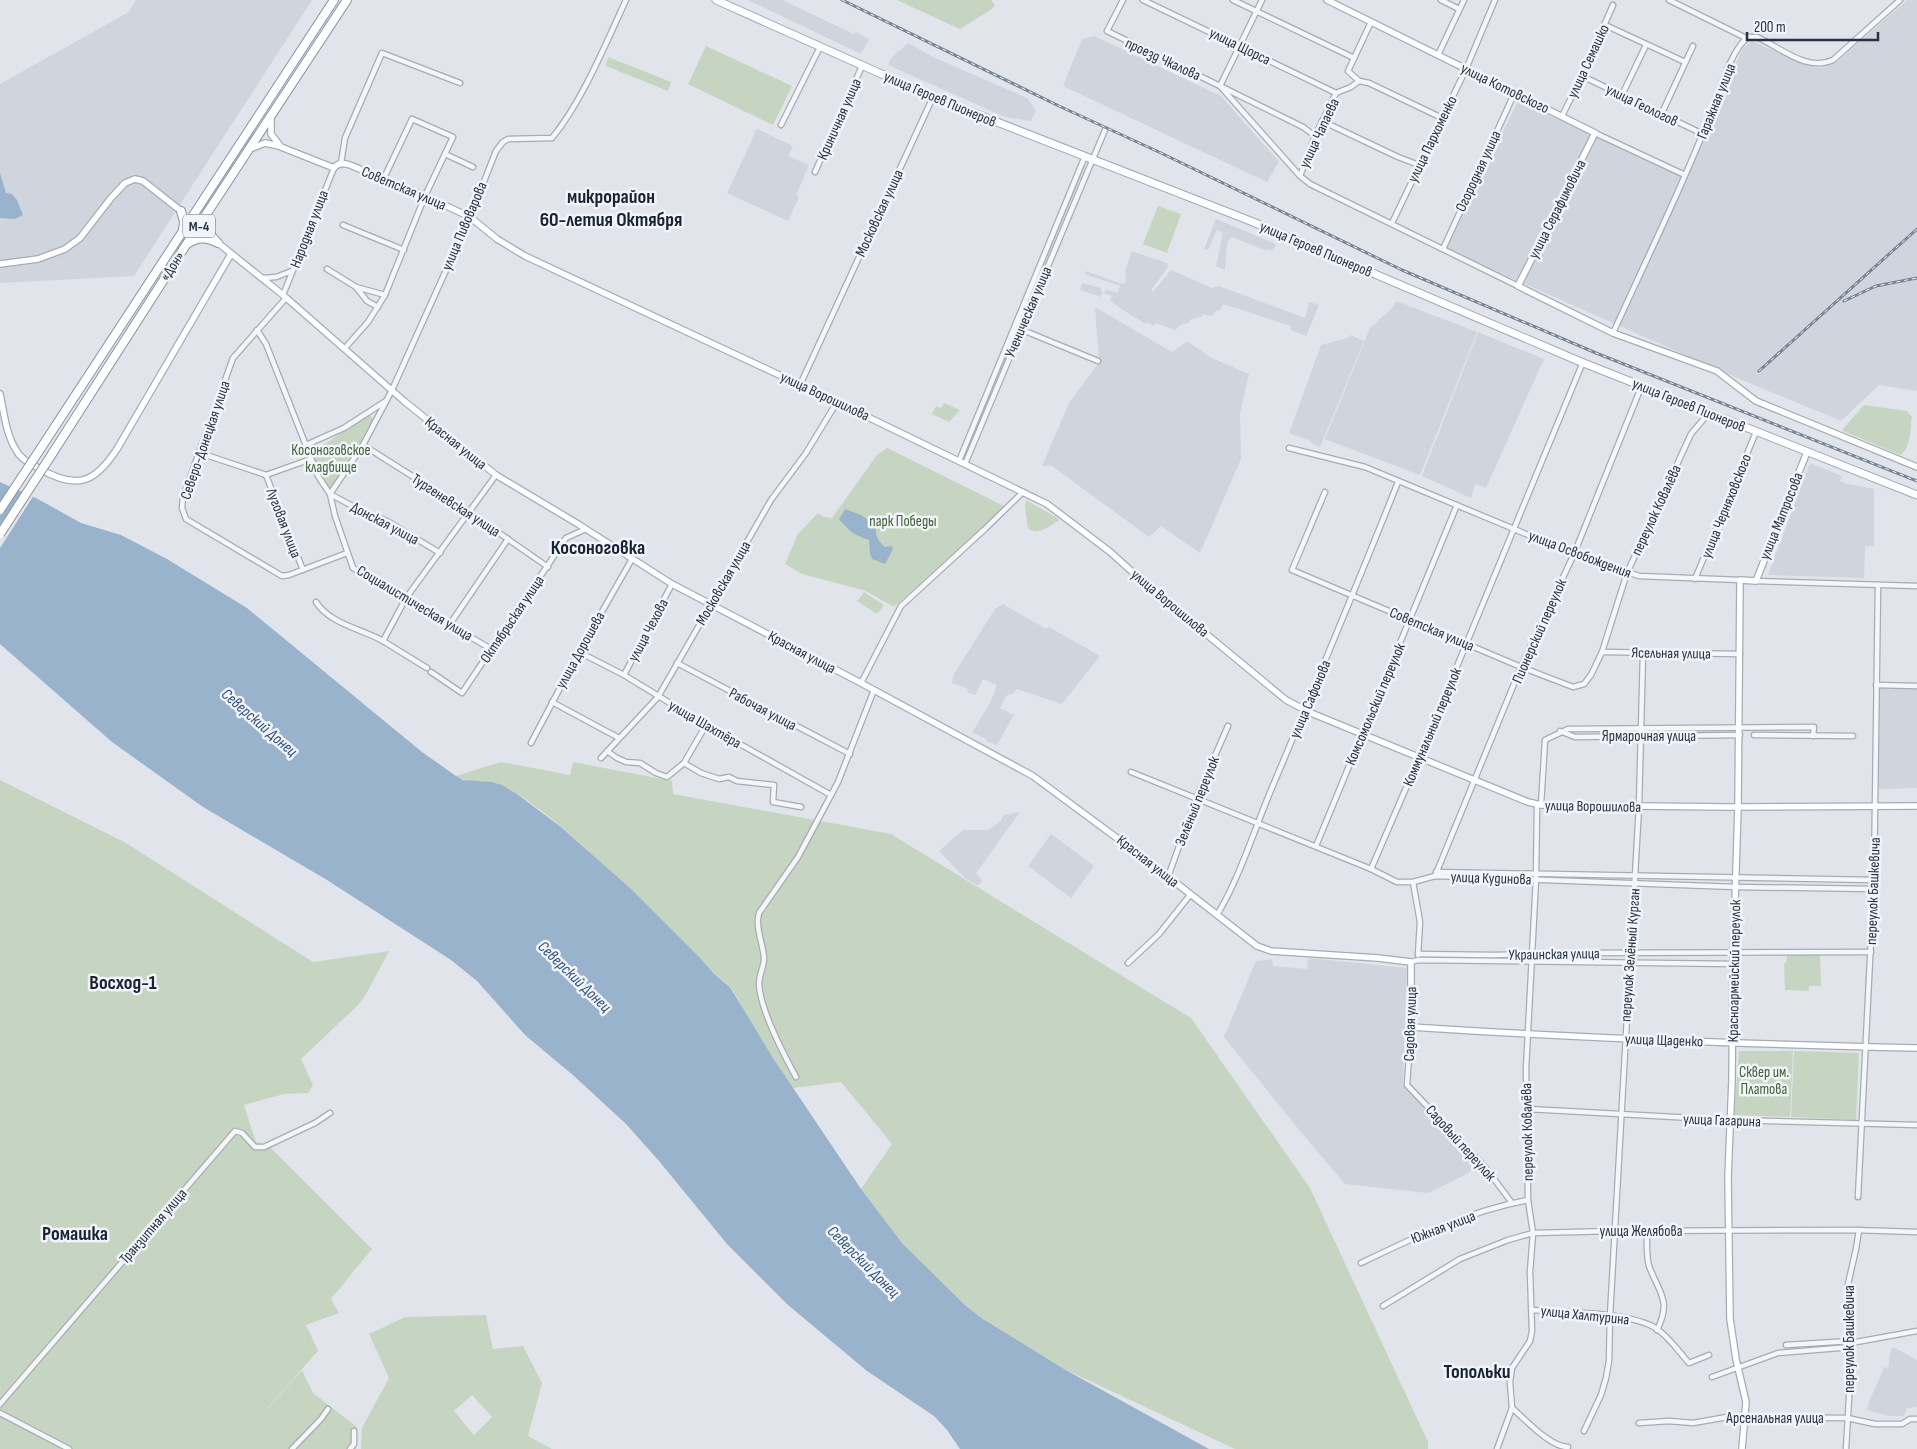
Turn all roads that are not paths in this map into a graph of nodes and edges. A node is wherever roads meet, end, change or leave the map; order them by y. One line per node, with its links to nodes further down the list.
1 (334, 0): 60 (highway, «Дон» / М-4)
2 (348, 0): 38 (highway, «Дон» / М-4)
3 (626, 0): 63 (street, улица Пивоварова)
4 (716, 0): 24 (main road, улица Героев Пионеров)
5 (1123, 0): 33 (street, проезд Чкалова)
6 (1143, 0): 22 (street, улица Щорса)
7 (1233, 0): 17 (street)
8 (1262, 0): 17 (street)
9 (1327, 0): 18 (street, улица Котовского)
10 (1441, 0): 16 (street)
11 (1464, 0): 16 (street)
12 (1496, 0): 29 (street, улица Пархоменко)
13 (1669, 0): 20 (street)
14 (1900, 0): 20 (street)
15 (1613, 5): 19 (street, улица Семашко)
16 (1460, 9): 25 (street)
17 (1257, 11): 22 (street); 26 (street)
18 (1371, 22): 25 (street, улица Котовского); 26 (street)
19 (1605, 25): 21 (street); 30 (street, улица Семашко)
20 (1746, 38): 46 (street, Гаражная улица)
21 (1646, 45): 27 (street); 36 (street)
22 (1240, 46): 33 (street); 35 (street, улица Щорса)
23 (1693, 46): 27 (street)
24 (820, 47): 28 (main road, улица Героев Пионеров); 43 (street)
25 (1438, 55): 29 (street, улица Котовского)
26 (1354, 58): 31 (street)
27 (1685, 62): 39 (street)
28 (862, 66): 37 (main road, улица Героев Пионеров); 55 (street, Криничная улица)
29 (1466, 69): 34 (street, улица Котовского); 41 (street, улица Пархоменко)
30 (1582, 76): 36 (street, улица Геологов); 40 (street, улица Семашко)
31 (1359, 81): 35 (street, улица Чапаева); 41 (street)
32 (460, 83): 53 (street, Народная улица)
33 (1220, 86): 47 (street, проезд Чкалова); 56 (street, проезд Чкалова)
34 (1515, 92): 40 (street, улица Котовского); 69 (street, Огородная улица)
35 (1336, 93): 42 (street, улица Чапаева)
36 (1622, 95): 39 (street, улица Геологов)
37 (932, 97): 51 (main road, улица Героев Пионеров); 87 (street, Московская улица)
38 (271, 114): 48 (street); 49 (highway, «Дон» / М-4)
39 (1661, 115): 46 (street, улица Геологов)
40 (1562, 116): 45 (street, улица Котовского)
41 (1442, 118): 52 (street, улица Пархоменко)
42 (1322, 121): 47 (street, улица Чапаева); 52 (street)
43 (781, 126)
44 (1105, 130): 51 (street)
45 (1595, 133): 57 (street, улица Котовского); 76 (street, улица Серафимовича)
46 (1703, 134): 57 (street, Гаражная улица)
47 (1315, 136): 56 (street, улица Чапаева)
48 (281, 147): 49 (street); 53 (street, Советская улица)
49 (248, 151): 62 (highway, «Дон» / М-4)
50 (445, 154): 54 (street); 58 (street); 59 (street)
51 (1088, 158): 81 (street, Ученическая улица); 86 (main road, улица Героев Пионеров); 101 (street, Ученическая улица)
52 (1419, 164): 64 (street, улица Пархоменко)
53 (337, 165): 58 (street, Советская улица); 74 (street, Народная улица)
54 (473, 167)
55 (815, 172)
56 (1300, 176): 64 (street, улица Героев Пионеров)
57 (1685, 176): 83 (street, Гаражная улица)
58 (384, 178): 59 (street, Советская улица)
59 (425, 196): 63 (street, Советская улица); 70 (street)
60 (199, 208): 61 (highway); 66 (highway, «Дон» / М-4)
61 (181, 211): 66 (highway); 72 (street)
62 (206, 214): 67 (highway); 68 (highway, «Дон» / М-4)
63 (470, 217): 87 (street, улица Ворошилова); 89 (street, улица Пивоварова)
64 (1392, 223): 69 (street, улица Героев Пионеров)
65 (343, 225): 70 (street)
66 (183, 233): 111 (highway, «Дон» / М-4, bridge)
67 (218, 243): 68 (highway); 71 (street, Красная улица)
68 (186, 246): 115 (highway, «Дон» / М-4, bridge)
69 (1443, 249): 76 (street, улица Героев Пионеров)
70 (404, 250): 78 (street)
71 (232, 254): 75 (street, Красная улица); 90 (street)
72 (0, 264)
73 (328, 269): 77 (street)
74 (292, 271): 75 (street); 79 (street, Народная улица)
75 (261, 278): 79 (street, Красная улица)
76 (1518, 286): 83 (street, улица Героев Пионеров)
77 (356, 287): 78 (street); 80 (street)
78 (385, 295): 80 (street)
79 (285, 297): 82 (street, Северо-Донецкая улица); 84 (street, Красная улица)
80 (378, 307): 84 (street)
81 (1020, 329): 85 (street); 101 (street, Ученическая улица)
82 (257, 330): 95 (street, Социалистическая улица); 99 (street, Северо-Донецкая улица)
83 (1613, 333): 102 (street, улица Героев Пионеров)
84 (345, 348): 89 (street, Красная улица)
85 (1098, 362)
86 (1583, 362): 88 (main road, улица Героев Пионеров); 113 (street, Коммунальный переулок)
87 (800, 385): 92 (street, улица Ворошилова)
88 (1642, 385): 93 (main road, улица Героев Пионеров); 119 (street, Пионерский переулок)
89 (392, 390): 91 (street, улица Пивоварова); 103 (street, Красная улица)
90 (0, 394)
91 (387, 400): 95 (street); 96 (street, улица Пивоварова)
92 (837, 402): 101 (street, улица Ворошилова); 133 (street, Московская улица)
93 (1708, 414): 94 (main road, улица Героев Пионеров); 123 (street, переулок Ковалёва)
94 (1756, 432): 98 (main road, улица Героев Пионеров); 124 (street, улица Черняховского)
95 (306, 444): 100 (street, Социалистическая улица)
96 (363, 445): 108 (street, улица Пивоварова); 112 (street, Тургеневская улица)
97 (1289, 448): 105 (street, улица Освобождения)
98 (1807, 452): 109 (main road, улица Героев Пионеров); 126 (street, улица Матросова)
99 (200, 453): 104 (street); 122 (street, Северо-Донецкая улица)
100 (311, 459): 104 (street); 108 (street, Социалистическая улица)
101 (962, 463): 106 (street, улица Ворошилова)
102 (1917, 467)
103 (496, 475): 112 (street); 114 (street, Красная улица)
104 (266, 476): 122 (street, Луговая улица)
105 (1398, 482): 110 (street, улица Освобождения); 130 (street, улица Сафонова)
106 (1023, 492): 148 (street); 155 (street, улица Ворошилова)
107 (1325, 492): 130 (street, Советская улица)
108 (330, 494): 117 (street, Социалистическая улица); 118 (street, Донская улица)
109 (1917, 495)
110 (1458, 505): 113 (street, улица Освобождения); 134 (street, Комсомольский переулок)
111 (0, 510)
112 (469, 512): 116 (street, Тургеневская улица); 118 (street)
113 (1514, 528): 119 (street, улица Освобождения); 137 (street, Коммунальный переулок)
114 (586, 529): 120 (street, Красная улица); 121 (street, Октябрьская улица)
115 (0, 534)
116 (508, 539): 121 (street, Тургеневская улица); 135 (street)
117 (347, 553): 122 (street); 131 (street, Социалистическая улица)
118 (440, 553): 131 (street)
119 (1574, 554): 123 (street, улица Освобождения); 145 (street, Пионерский переулок)
120 (632, 559): 127 (street, Красная улица); 139 (street, улица Дорошева)
121 (548, 568): 138 (street, Октябрьская улица)
122 (303, 570)
123 (1627, 573): 124 (street, улица Освобождения); 140 (street, переулок Ковалёва)
124 (1695, 579): 125 (street, улица Освобождения)
125 (1740, 580): 126 (street, улица Освобождения); 142 (street, Красноармейский переулок)
126 (1756, 581): 128 (street, улица Освобождения)
127 (672, 584): 133 (street, Красная улица); 147 (street, улица Чехова)
128 (1878, 585): 129 (street, улица Освобождения); 149 (street, переулок Башкевича)
129 (1917, 586)
130 (1353, 596): 134 (street, Советская улица); 155 (street, улица Сафонова)
131 (406, 598): 135 (street, Социалистическая улица); 136 (street)
132 (316, 602): 136 (street)
133 (711, 606): 143 (street, Московская улица); 148 (street, Красная улица)
134 (1411, 620): 137 (street, Советская улица); 161 (street, Комсомольский переулок)
135 (450, 624): 138 (street, Социалистическая улица)
136 (383, 641): 144 (street)
137 (1466, 644): 145 (street, Советская улица); 172 (street, Коммунальный переулок)
138 (491, 649): 146 (street, Октябрьская улица)
139 (579, 652): 147 (street, улица Шахтёра); 154 (street, улица Дорошева)
140 (1602, 652): 141 (street, Ясельная улица); 151 (street, переулок Ковалёва)
141 (1643, 653): 142 (street, Ясельная улица); 159 (street, переулок Зелёный Курган)
142 (1740, 654): 158 (street, Красноармейский переулок)
143 (677, 663): 153 (street, Московская улица); 170 (street, Рабочая улица)
144 (426, 668)
145 (1521, 668): 151 (street, Советская улица); 175 (street, Пионерский переулок)
146 (431, 672)
147 (624, 675): 153 (street, улица Шахтёра)
148 (861, 683): 152 (street, Красная улица)
149 (1876, 685): 150 (street); 179 (street, переулок Башкевича)
150 (1917, 686)
151 (1573, 687)
152 (874, 690): 170 (street); 190 (street, Красная улица)
153 (658, 697): 156 (street, улица Шахтёра); 167 (street, Московская улица)
154 (552, 702): 167 (street); 168 (street, улица Дорошева)
155 (1305, 710): 161 (street, улица Ворошилова); 184 (street, улица Сафонова)
156 (706, 725): 173 (street); 176 (street, улица Шахтёра)
157 (1228, 726): 177 (street, Зелёный переулок)
158 (1740, 727): 159 (street); 162 (street, Красноармейский переулок); 164 (street)
159 (1640, 728): 160 (street); 166 (street, переулок Зелёный Курган)
160 (1560, 732): 166 (street, Ярмарочная улица); 178 (street, переулок Ковалёва)
161 (1362, 734): 172 (street, улица Ворошилова); 185 (street, Комсомольский переулок)
162 (1740, 735): 166 (street, Ярмарочная улица); 183 (street, Красноармейский переулок)
163 (1754, 735): 164 (street)
164 (1813, 736): 165 (street)
165 (1853, 736)
166 (1640, 737): 180 (street, переулок Зелёный Курган)
167 (619, 738): 169 (street, Московская улица)
168 (531, 743)
169 (607, 751): 171 (street, Московская улица); 173 (street)
170 (850, 754): 176 (street)
171 (601, 758)
172 (1419, 758): 175 (street, улица Ворошилова); 186 (street, Коммунальный переулок)
173 (684, 763): 182 (street)
174 (1131, 772): 177 (street, улица Кудинова)
175 (1475, 781): 178 (street, улица Ворошилова); 187 (street, Пионерский переулок)
176 (831, 796): 217 (street)
177 (1196, 799): 184 (street, улица Кудинова); 190 (street, Зелёный переулок)
178 (1539, 805): 180 (street, улица Ворошилова); 188 (street, переулок Ковалёва)
179 (1875, 805): 181 (street, улица Ворошилова); 183 (street, улица Ворошилова); 193 (street, переулок Башкевича)
180 (1639, 806): 183 (street, улица Ворошилова); 189 (street, переулок Зелёный Курган)
181 (1917, 806)
182 (801, 807)
183 (1738, 807): 191 (street, Красноармейский переулок)
184 (1256, 824): 185 (street, улица Кудинова); 199 (street, улица Сафонова)
185 (1316, 846): 186 (street, улица Кудинова)
186 (1371, 869): 194 (street, улица Кудинова)
187 (1435, 874): 188 (street, улица Кудинова); 192 (street, улица Кудинова); 194 (street, улица Кудинова)
188 (1535, 874): 189 (street, улица Кудинова); 192 (street, переулок Ковалёва)
189 (1635, 876): 191 (street, улица Кудинова); 195 (street, переулок Зелёный Курган)
190 (1168, 877): 198 (street, Красная улица)
191 (1737, 878): 193 (street, улица Кудинова); 196 (street, Красноармейский переулок)
192 (1536, 879): 195 (street, улица Кудинова); 203 (street, переулок Ковалёва)
193 (1874, 880): 197 (street, переулок Башкевича)
194 (1413, 882): 202 (street)
195 (1635, 884): 196 (street, улица Кудинова); 204 (street, переулок Зелёный Курган)
196 (1736, 887): 197 (street, улица Кудинова); 201 (street, Красноармейский переулок)
197 (1874, 889): 200 (street, переулок Башкевича)
198 (1190, 895): 199 (street, Красная улица); 209 (street)
199 (1217, 915): 208 (street, Красная улица)
200 (1871, 952): 201 (street, Украинская улица); 215 (street, переулок Башкевича)
201 (1733, 953): 204 (street, Украинская улица); 210 (street, Красноармейский переулок)
202 (1418, 954): 203 (street, Украинская улица); 205 (street)
203 (1532, 954): 204 (street, Украинская улица); 206 (street, переулок Ковалёва)
204 (1629, 954): 207 (street, переулок Зелёный Курган)
205 (1418, 960): 206 (street, Украинская улица); 208 (street, Украинская улица)
206 (1531, 960): 207 (street, Украинская улица); 212 (street, переулок Ковалёва)
207 (1629, 961): 210 (street, Украинская улица); 213 (street, переулок Зелёный Курган)
208 (1411, 962): 211 (street, Садовая улица)
209 (1128, 963)
210 (1733, 964): 214 (street, Красноармейский переулок)
211 (1410, 1026): 212 (street, улица Щаденко); 218 (street, Садовая улица)
212 (1528, 1034): 213 (street, улица Щаденко); 219 (street, переулок Ковалёва)
213 (1625, 1038): 214 (street, улица Щаденко); 221 (street, переулок Зелёный Курган)
214 (1733, 1042): 215 (street, улица Щаденко); 222 (street, Красноармейский переулок)
215 (1866, 1047): 216 (street, улица Щаденко); 223 (street, переулок Башкевича)
216 (1917, 1048)
217 (796, 1077)
218 (1407, 1085): 227 (street, Садовый переулок)
219 (1528, 1109): 221 (street, улица Гагарина); 226 (street, переулок Ковалёва)
220 (330, 1113): 245 (street, Транзитная улица)
221 (1622, 1115): 222 (street, улица Гагарина); 229 (street, переулок Зелёный Курган)
222 (1729, 1120): 223 (street, улица Гагарина); 231 (street, Красноармейский переулок)
223 (1862, 1124): 224 (street, улица Гагарина); 225 (street, переулок Башкевича)
224 (1917, 1125)
225 (1858, 1197)
226 (1528, 1200): 227 (street, Южная улица); 233 (street, переулок Ковалёва)
227 (1512, 1203): 234 (street, Южная улица)
228 (1859, 1230): 231 (street, улица Желябова); 232 (street, улица Желябова); 240 (street, переулок Башкевича)
229 (1615, 1231): 230 (street, улица Желябова); 233 (street, улица Желябова); 237 (street, переулок Зелёный Курган)
230 (1647, 1231): 231 (street, улица Желябова); 238 (street)
231 (1728, 1231): 243 (street, Красноармейский переулок)
232 (1917, 1232)
233 (1533, 1234): 235 (street, улица Желябова); 236 (street, переулок Ковалёва)
234 (1361, 1263)
235 (1383, 1306)
236 (1532, 1310): 237 (street, улица Халтурина); 246 (street, переулок Ковалёва)
237 (1610, 1316): 238 (street, улица Халтурина); 256 (street, переулок Зелёный Курган)
238 (1657, 1330): 242 (street, улица Халтурина)
239 (1917, 1331): 240 (street)
240 (1851, 1344): 241 (street); 243 (street); 251 (street, переулок Башкевича)
241 (1786, 1345)
242 (1709, 1355)
243 (1738, 1369): 244 (street); 250 (street, Красноармейский переулок)
244 (1712, 1377)
245 (0, 1404)
246 (1512, 1408): 257 (street); 261 (street, переулок Ковалёва)
247 (328, 1409): 259 (street)
248 (0, 1413): 258 (street)
249 (1917, 1413): 252 (street, Арсенальная улица)
250 (1745, 1417): 251 (street, Арсенальная улица); 254 (street, Арсенальная улица); 262 (street, Красноармейский переулок)
251 (1847, 1418): 252 (street, Арсенальная улица); 263 (street, переулок Башкевича)
252 (1910, 1419): 253 (street, Арсенальная улица)
253 (1917, 1419)
254 (1639, 1423)
255 (354, 1431): 260 (street)
256 (1584, 1431)
257 (1568, 1447)
258 (69, 1449)
259 (292, 1449)
260 (350, 1449)
261 (1497, 1449)
262 (1742, 1449)
263 (1846, 1449)

